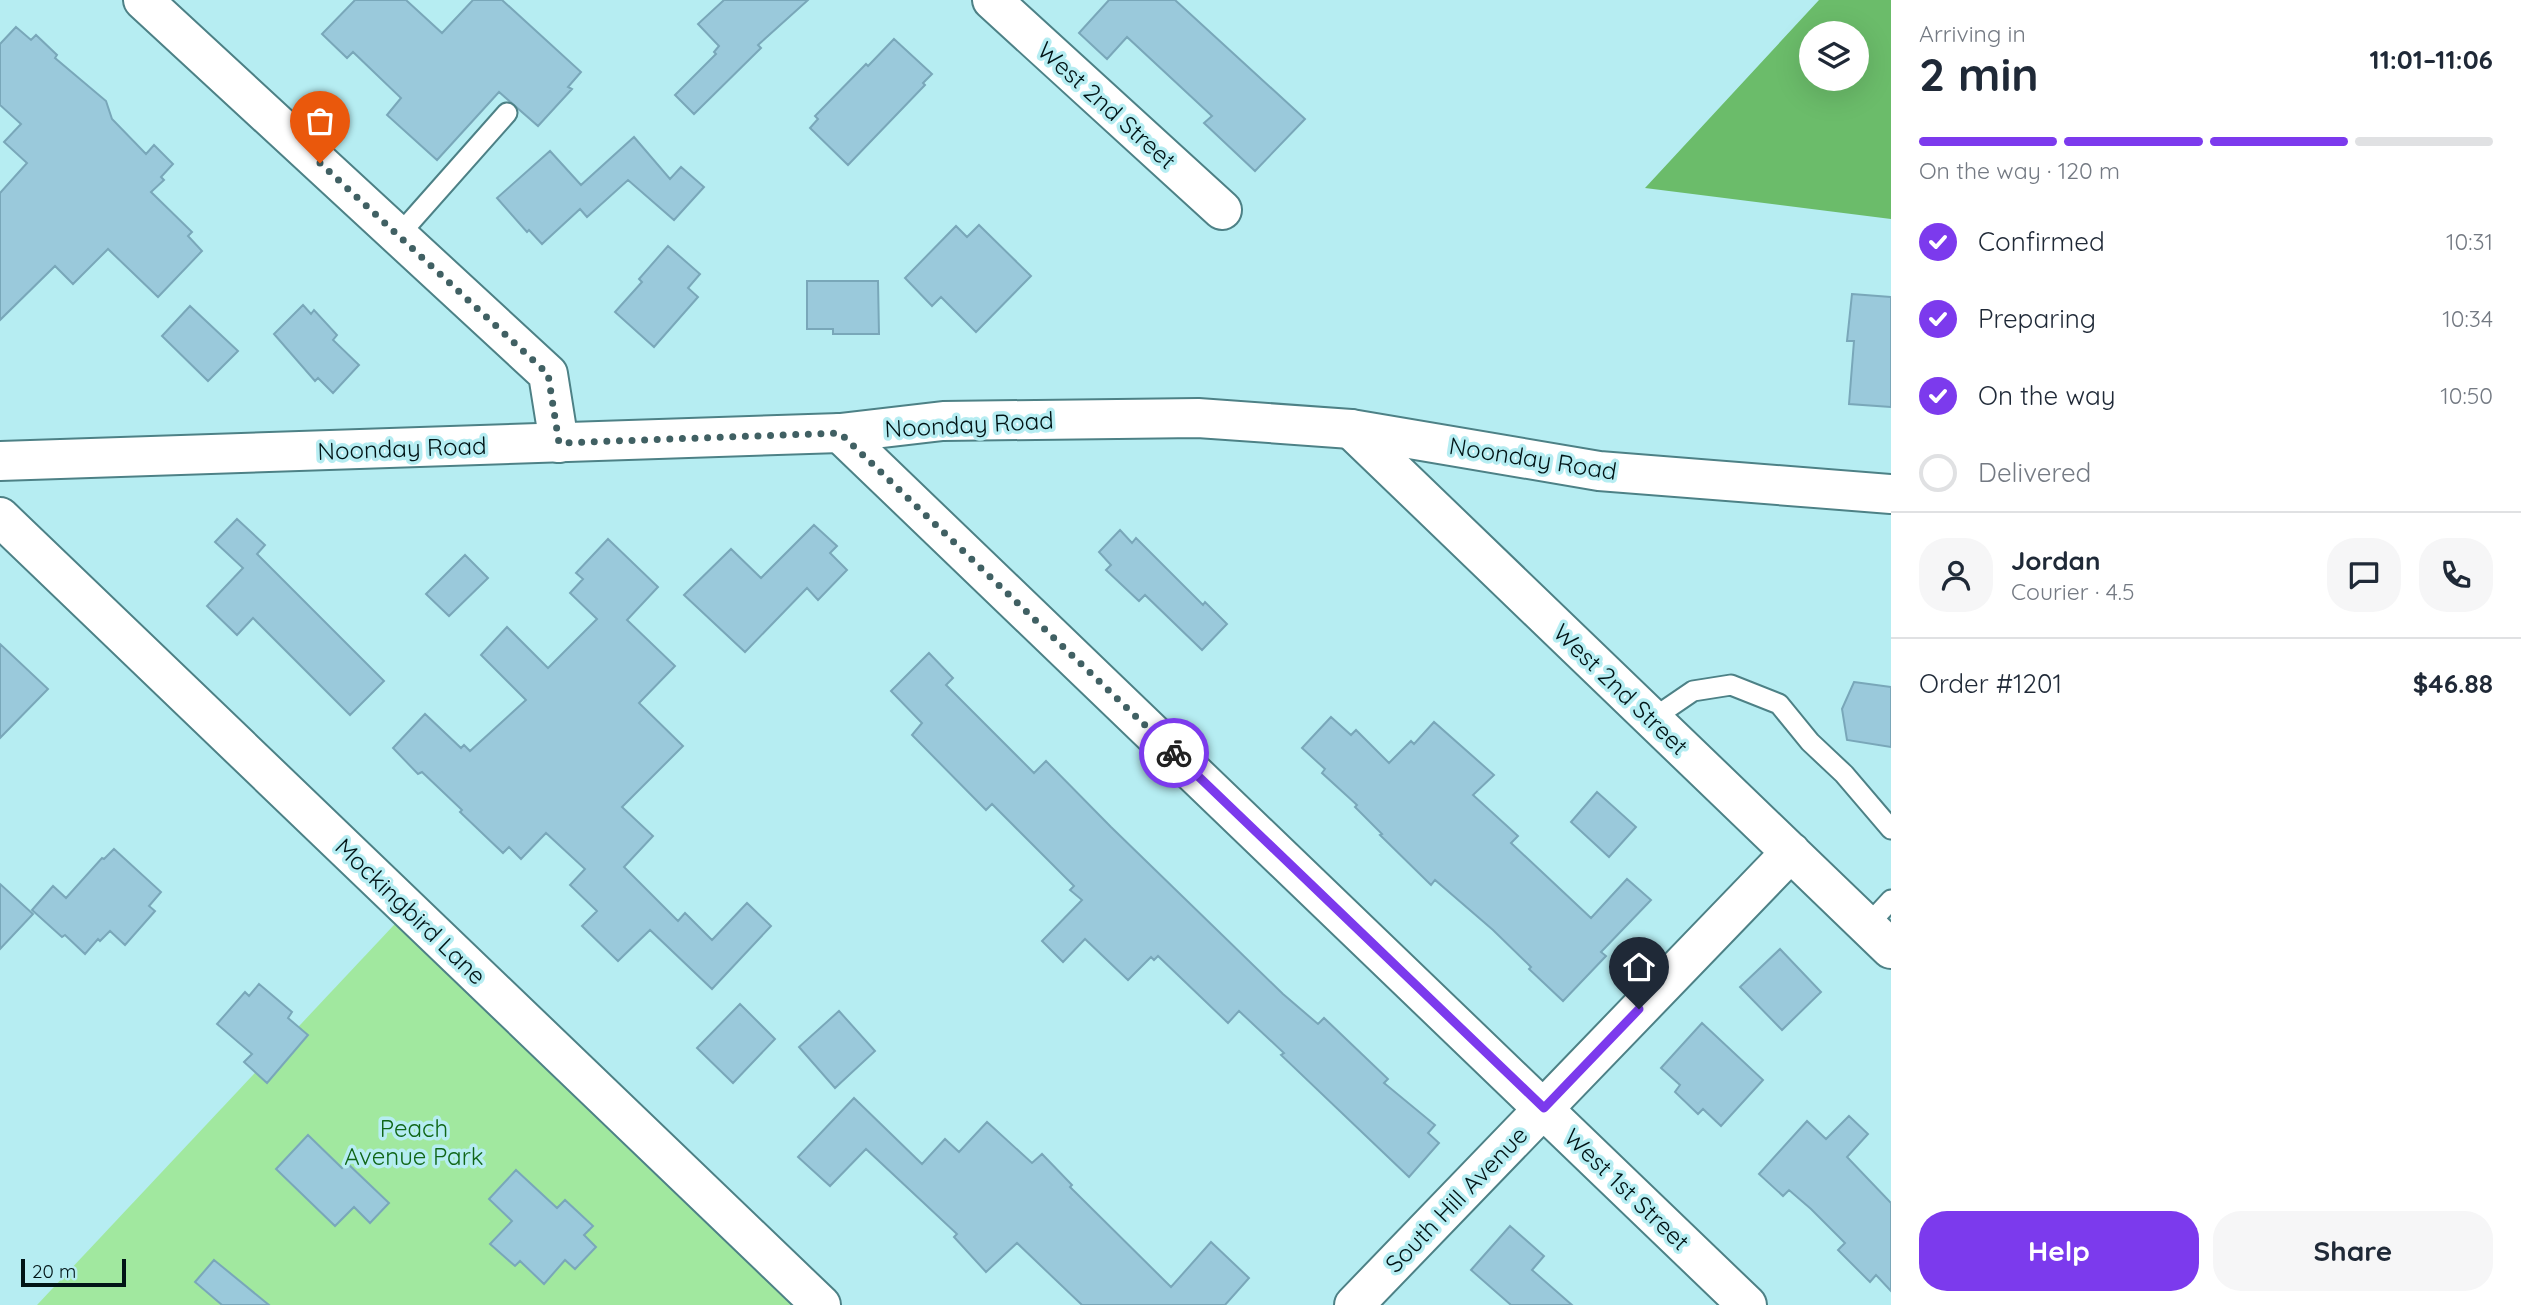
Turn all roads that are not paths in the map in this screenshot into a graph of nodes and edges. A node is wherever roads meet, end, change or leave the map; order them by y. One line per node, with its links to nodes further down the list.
1 (143, 0): 5 (street)
2 (992, 0): 4 (street, West 2nd Street)
3 (507, 113): 5 (lane)
4 (1222, 210)
5 (398, 236): 8 (street)
6 (1351, 429): 7 (street, Noonday Road); 10 (street, Noonday Road); 12 (street, West 2nd Street)
7 (840, 433): 8 (street, Noonday Road); 16 (street, West 1st Street)
8 (559, 443): 9 (street, Noonday Road)
9 (0, 461)
10 (1891, 494)
11 (0, 517): 17 (street, Mockingbird Lane)
12 (1652, 719): 13 (lane); 14 (street, West 2nd Street)
13 (1891, 830)
14 (1791, 852): 15 (street, West 2nd Street); 16 (street, South Hill Avenue)
15 (1883, 925)
16 (1544, 1108): 18 (street, South Hill Avenue); 19 (street, West 1st Street)
17 (821, 1305)
18 (1354, 1305)
19 (1747, 1305)

